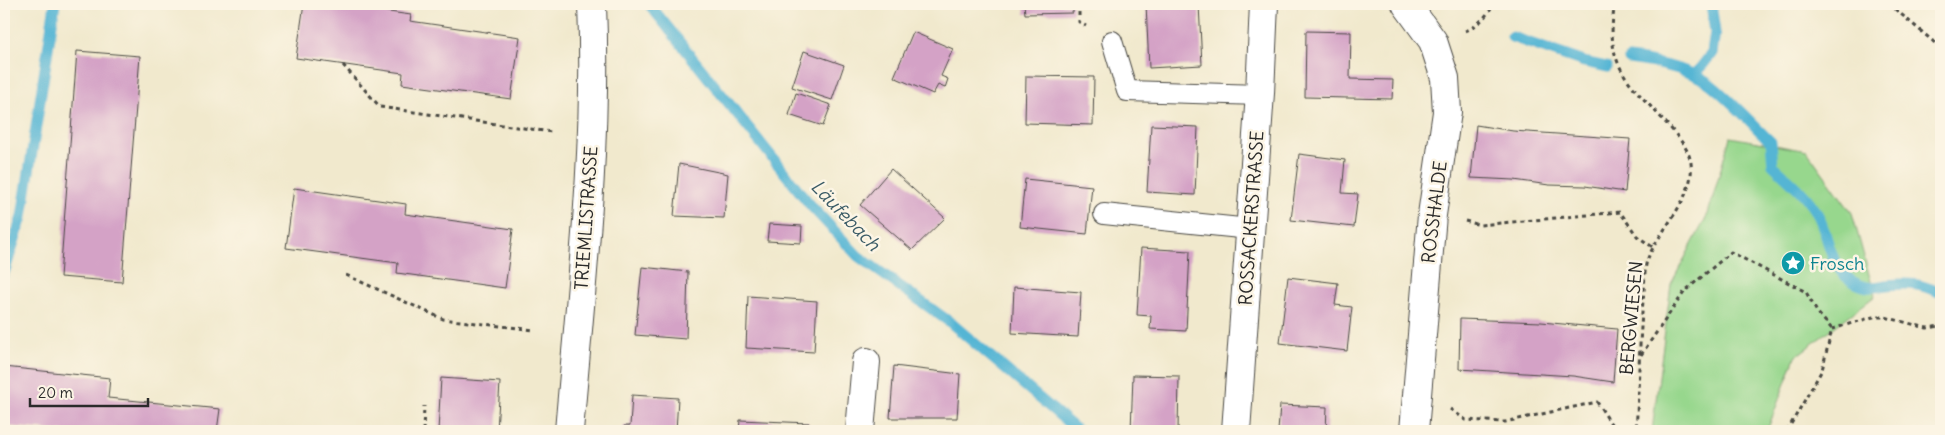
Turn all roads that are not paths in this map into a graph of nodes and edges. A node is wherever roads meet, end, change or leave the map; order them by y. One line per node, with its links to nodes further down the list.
1 (592, 4): 9 (street, TRIEMLISTRASSE)
2 (1264, 4): 5 (street, ROSSACKERSTRASSE)
3 (1406, 4): 12 (street, ROSSHALDE)
4 (1112, 41): 5 (lane)
5 (1260, 95): 7 (street, ROSSACKERSTRASSE)
6 (1104, 214): 7 (lane)
7 (1250, 229): 11 (street, ROSSACKERSTRASSE)
8 (866, 362): 10 (street)
9 (569, 431)
10 (860, 431)
11 (1236, 431)
12 (1414, 431)

